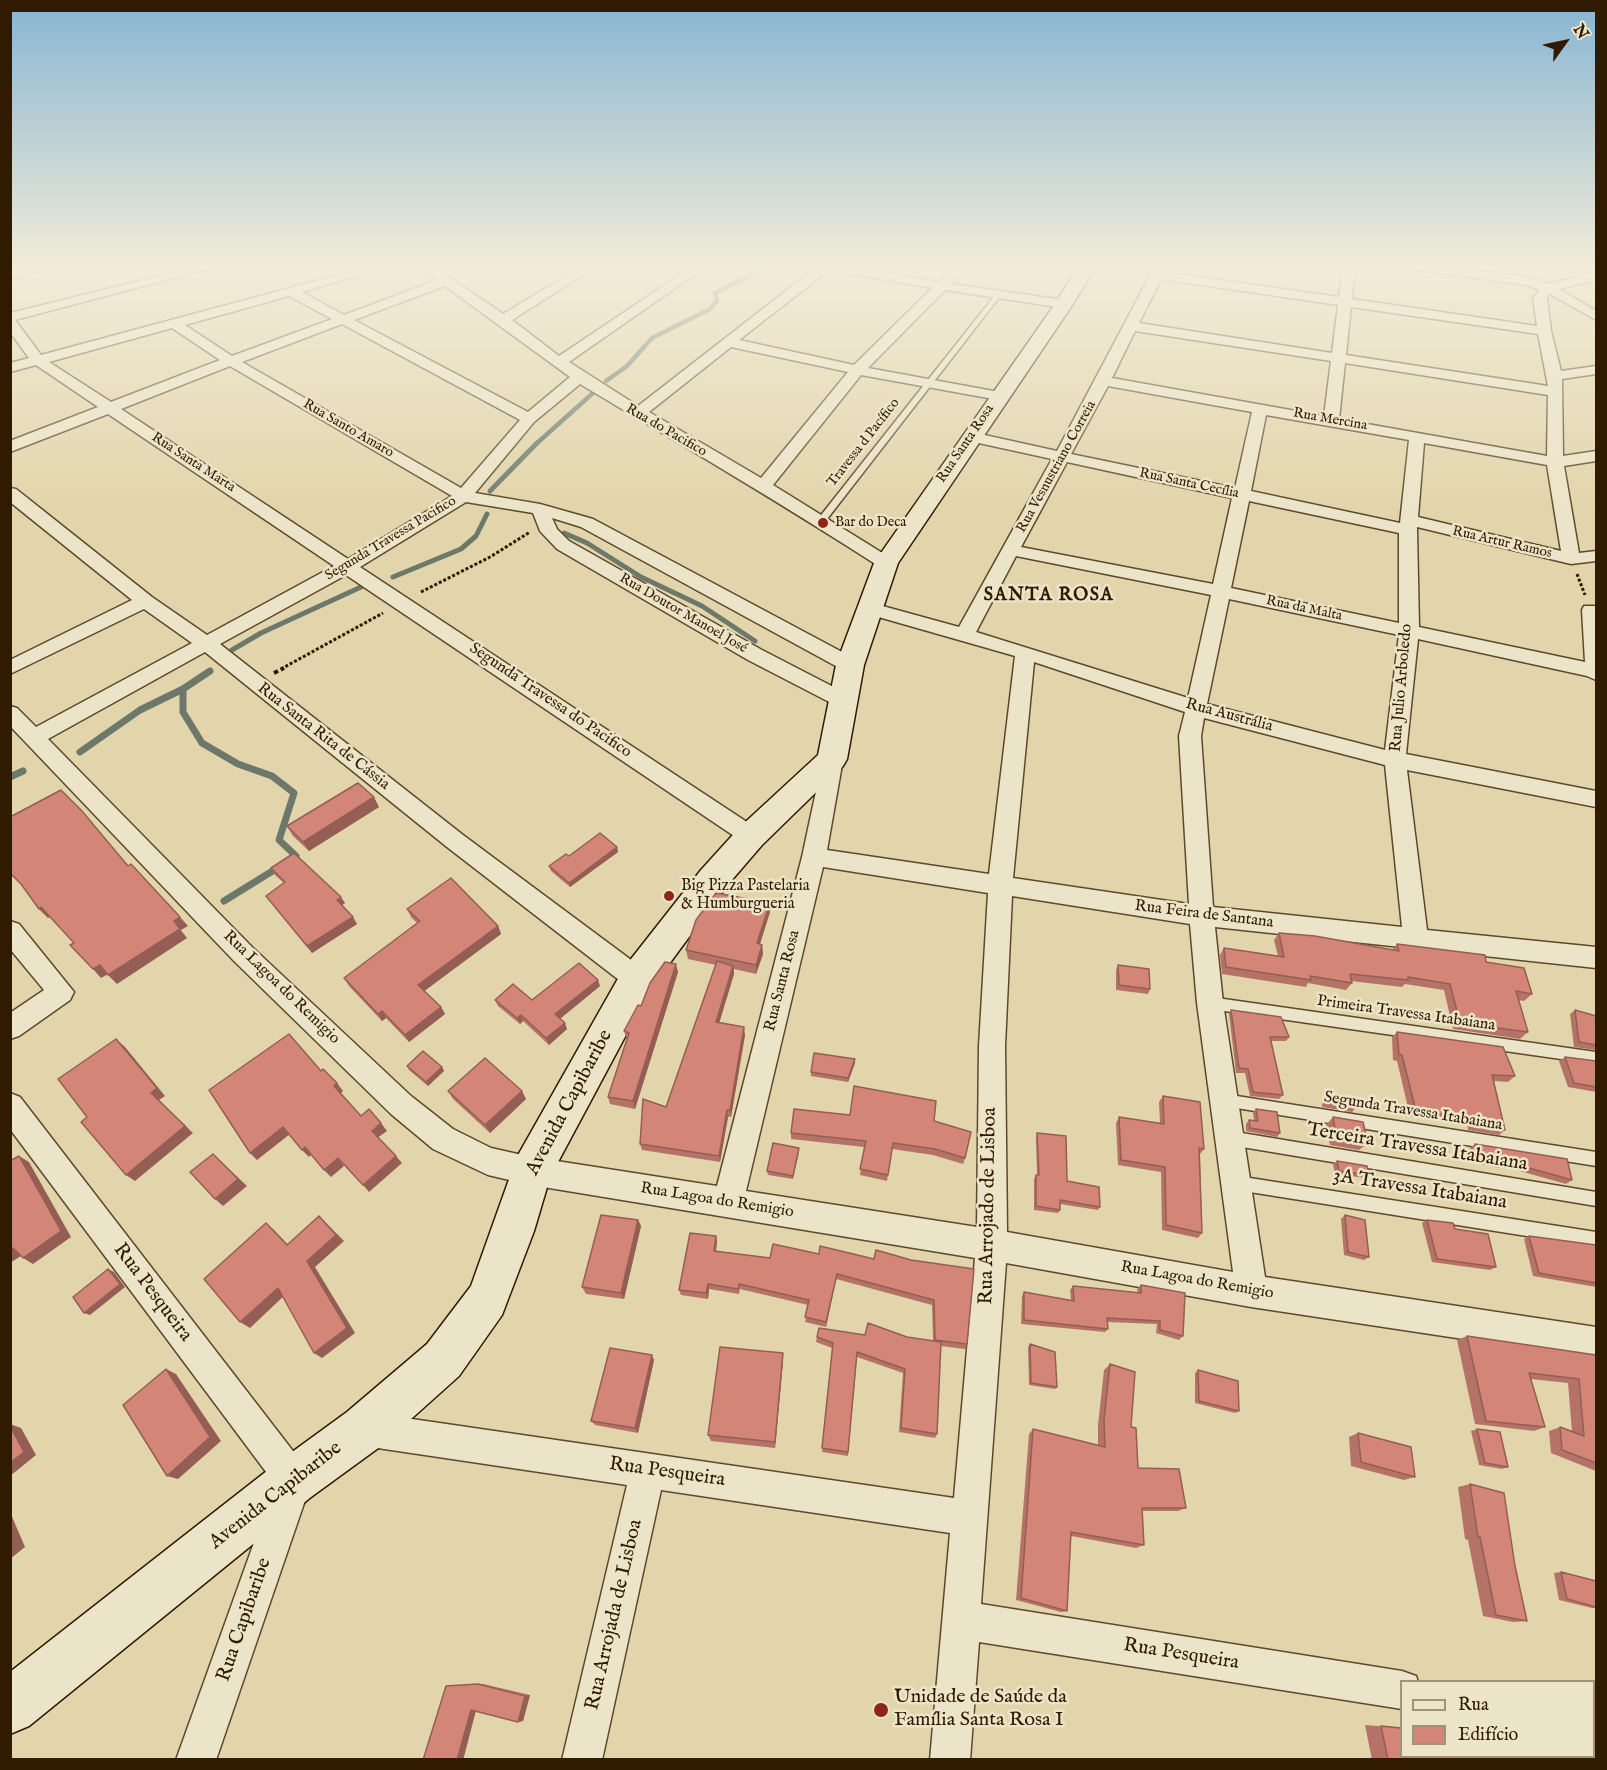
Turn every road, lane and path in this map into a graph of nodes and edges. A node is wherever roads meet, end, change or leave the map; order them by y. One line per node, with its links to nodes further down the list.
1 (29, 349): 17 (street)
2 (79, 349): 17 (street)
3 (212, 349): 19 (street, Rua Santo Amaro)
4 (265, 349): 19 (street)
5 (397, 349): 32 (street)
6 (540, 349): 20 (street, Rua do Pacifico)
7 (579, 349): 20 (street)
8 (721, 349): 31 (street)
9 (759, 349): 22 (street)
10 (878, 349): 22 (street)
11 (955, 349): 26 (lane, Travessa d Pacífico)
12 (1032, 349): 28 (street, Rua Santa Rosa)
13 (1119, 349): 25 (street, Rua Vesnustriano Correia)
14 (1270, 349): 18 (street)
15 (1341, 349): 18 (street)
16 (1547, 349): 27 (street)
17 (37, 360): 21 (street); 29 (street, Rua Santa Marta)
18 (1340, 360): 27 (street); 33 (street)
19 (231, 361): 29 (street); 42 (street, Rua Santo Amaro)
20 (558, 363): 24 (street, Rua do Pacifico)
21 (10, 368)
22 (857, 370): 26 (street); 40 (street)
23 (1596, 370): 27 (street)
24 (579, 377): 31 (street, Rua do Pacifico); 32 (street, Segunda Travessa Pacifico)
25 (1103, 381): 30 (street, Rua Mercina); 38 (street, Rua Vesnustriano Correia)
26 (928, 382): 28 (street); 45 (lane, Travessa d Pacífico)
27 (1554, 383): 39 (street)
28 (999, 396): 34 (street, Rua Santa Rosa)
29 (109, 408): 36 (street); 51 (street, Rua Santa Marta)
30 (1260, 408): 33 (street, Rua Mercina); 43 (street)
31 (638, 414): 40 (street, Rua do Pacifico)
32 (529, 419): 42 (street, Segunda Travessa Pacifico)
33 (1331, 420): 35 (street, Rua Mercina)
34 (971, 437): 38 (street, Rua Santa Cecília); 50 (street, Rua Santa Rosa)
35 (1417, 437): 39 (street, Rua Mercina); 46 (street, Rua Julio Arboledo)
36 (10, 447)
37 (1596, 456): 39 (street, Rua Mercina)
38 (1061, 457): 43 (street, Rua Santa Cecília); 47 (street, Rua Vesnustriano Correia)
39 (1556, 462): 49 (street)
40 (763, 487): 45 (street, Rua do Pacifico)
41 (10, 493): 53 (street, Rua Santa Rita de Cássia)
42 (463, 496): 44 (street, Rua Doutor Manoel José); 51 (street, Segunda Travessa Pacifico)
43 (1242, 496): 46 (street, Rua Santa Cecília); 52 (street)
44 (540, 509): 56 (street, Rua Doutor Manoel José); 61 (street, Rua Doutor Manoel José)
45 (821, 521): 50 (street, Rua do Pacifico)
46 (1408, 525): 49 (street, Rua Artur Ramos); 57 (street, Rua Julio Arboledo)
47 (1011, 550): 52 (street, Rua da Malta); 58 (street, Rua Vesnustriano Correia)
48 (1596, 556): 49 (street, Rua Artur Ramos)
49 (1571, 560): 55 (path)
50 (886, 563): 54 (street, Rua Santa Rosa)
51 (348, 566): 59 (street, Segunda Travessa Pacifico); 71 (street, Segunda Travessa do Pacifico)
52 (1220, 591): 57 (street, Rua da Malta); 66 (street)
53 (145, 601): 59 (street, Rua Santa Rita de Cássia); 63 (street)
54 (868, 608): 58 (street, Rua Austrália); 62 (street)
55 (1591, 610): 64 (street)
56 (781, 630): 61 (street); 62 (street, Rua Doutor Manoel José)
57 (1409, 631): 64 (street, Rua da Malta); 69 (street, Rua Julio Arboledo)
58 (965, 634): 60 (street, Rua Austrália)
59 (206, 643): 67 (street); 78 (street, Rua Santa Rita de Cássia)
60 (1025, 652): 66 (street, Rua Austrália); 73 (street, Rua Arrojado de Lisboa)
61 (755, 655): 65 (street, Rua Doutor Manoel José)
62 (850, 665): 65 (street)
63 (10, 668)
64 (1596, 673)
65 (844, 701): 68 (street)
66 (1195, 708): 69 (street, Rua Austrália); 74 (street)
67 (20, 729): 86 (street, Rua Lagoa do Remigio)
68 (832, 759): 71 (street, Avenida Capibaribe); 72 (street, Rua Santa Rosa)
69 (1395, 760): 70 (street, Rua Austrália); 76 (street, Rua Julio Arboledo)
70 (1596, 799)
71 (750, 836): 78 (street, Avenida Capibaribe)
72 (814, 857): 73 (street, Rua Feira de Santana); 89 (street, Rua Santa Rosa)
73 (1000, 886): 74 (street, Rua Feira de Santana); 91 (street, Rua Arrojado de Lisboa)
74 (1204, 916): 76 (street, Rua Feira de Santana); 79 (street)
75 (10, 931): 80 (street)
76 (1416, 938): 77 (street, Rua Feira de Santana)
77 (1596, 958)
78 (637, 979): 86 (street, Avenida Capibaribe)
79 (1210, 1003): 81 (lane, Primeira Travessa Itabaiana); 82 (street)
80 (10, 1028)
81 (1596, 1058)
82 (1224, 1100): 84 (street); 85 (lane, Segunda Travessa Itabaiana)
83 (10, 1106): 96 (street, Rua Pesqueira)
84 (1230, 1138): 87 (street); 88 (lane, Terceira Travessa Itabaiana)
85 (1596, 1159)
86 (531, 1171): 89 (street, Rua Lagoa do Remigio); 94 (street, Avenida Capibaribe)
87 (1236, 1183): 90 (lane, 3A Travessa Itabaiana); 92 (street)
88 (1596, 1200)
89 (728, 1202): 91 (street, Rua Lagoa do Remigio)
90 (1596, 1240)
91 (992, 1245): 92 (street, Rua Lagoa do Remigio); 97 (street, Rua Arrojado de Lisboa)
92 (1251, 1291): 93 (street, Rua Lagoa do Remigio)
93 (1596, 1342)
94 (364, 1429): 95 (street, Rua Pesqueira); 96 (street, Avenida Capibaribe)
95 (648, 1470): 97 (street, Rua Pesqueira); 102 (street, Rua Arrojada de Lisboa)
96 (294, 1480): 100 (street, Avenida Capibaribe); 101 (street, Rua Capibaribe)
97 (969, 1518): 98 (street, Rua Arrojado de Lisboa)
98 (961, 1620): 99 (street, Rua Pesqueira); 103 (street, Rua Arrojado de Lisboa)
99 (1400, 1690)
100 (10, 1707)
101 (196, 1760)
102 (582, 1760)
103 (950, 1760)

